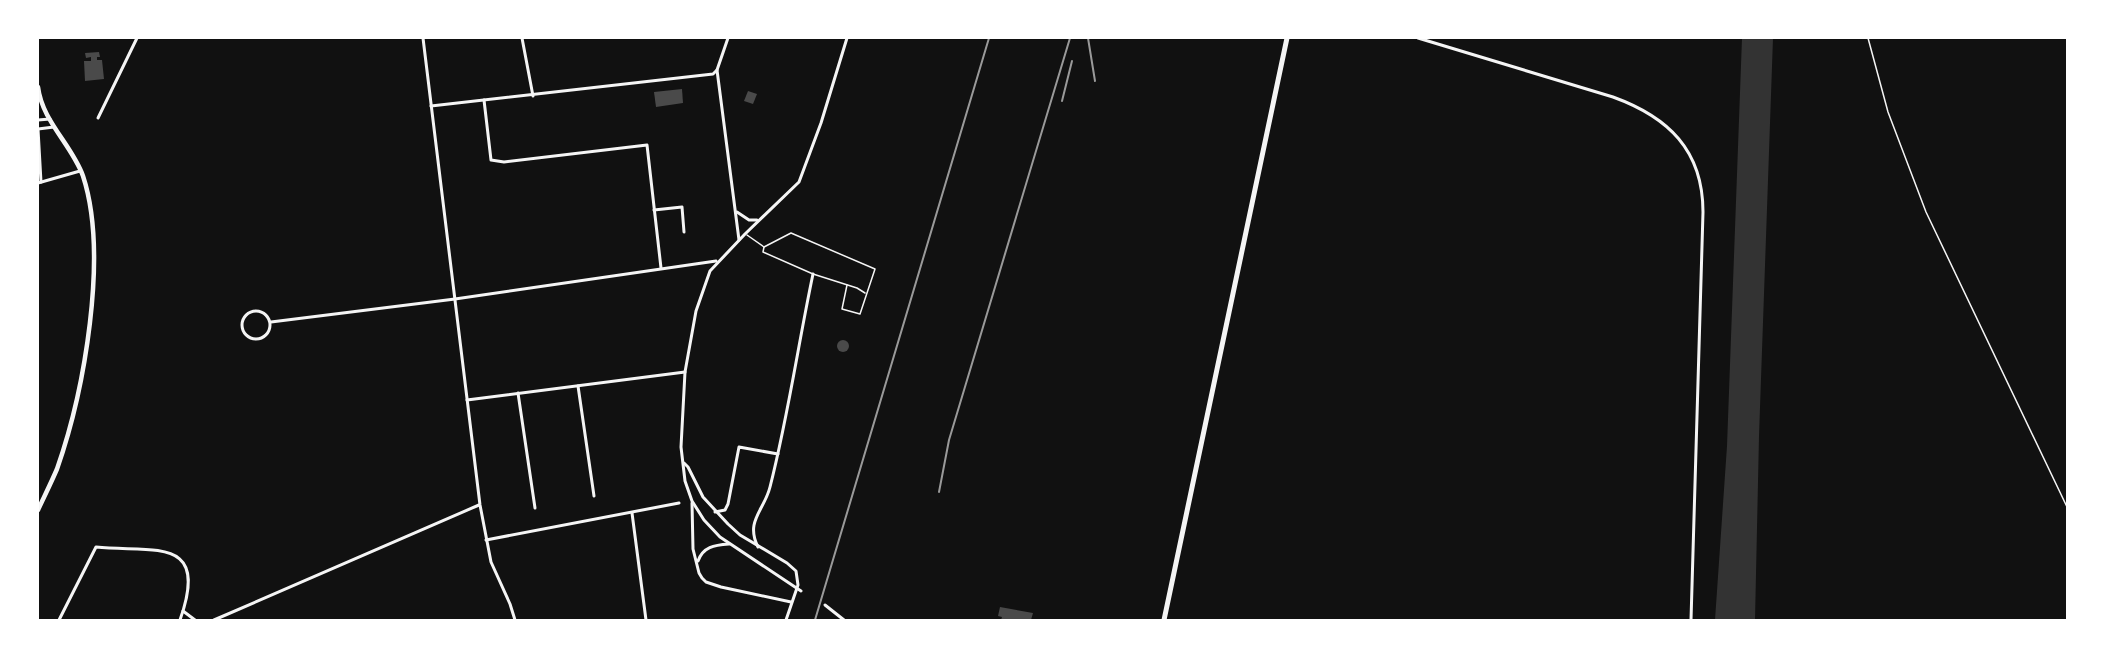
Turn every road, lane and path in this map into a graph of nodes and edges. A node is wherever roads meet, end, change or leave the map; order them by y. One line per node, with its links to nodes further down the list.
1 (137, 38): 15 (street)
2 (423, 38): 14 (street)
3 (522, 38): 12 (street)
4 (728, 38): 9 (street)
5 (847, 38): 24 (street)
6 (1287, 38): 67 (main road)
7 (1418, 38): 68 (street)
8 (1868, 38): 47 (lane)
9 (717, 70): 12 (street); 23 (street)
10 (38, 87): 11 (main road)
11 (38, 93): 16 (main road)
12 (532, 96): 13 (street)
13 (484, 100): 14 (street); 22 (street)
14 (431, 106): 34 (street)
15 (98, 118)
16 (50, 119): 17 (street); 18 (main road)
17 (38, 120)
18 (55, 127): 19 (street); 20 (main road)
19 (38, 129): 21 (street)
20 (80, 171): 21 (street); 48 (main road)
21 (39, 183)
22 (654, 210): 25 (street); 30 (street)
23 (736, 211): 24 (street); 27 (street)
24 (759, 220): 26 (street)
25 (684, 232)
26 (745, 234): 27 (street); 28 (lane)
27 (739, 240): 29 (street)
28 (764, 247): 31 (lane); 33 (lane)
29 (718, 261): 30 (street); 36 (street)
30 (661, 268): 34 (street)
31 (813, 274): 32 (lane); 40 (street)
32 (847, 285): 33 (lane); 33 (lane)
33 (866, 293)
34 (455, 299): 35 (street); 39 (street)
35 (271, 322): 35 (street)
36 (685, 372): 37 (street); 41 (street)
37 (578, 386): 38 (street); 42 (street)
38 (518, 393): 39 (street); 46 (street)
39 (467, 399): 45 (street)
40 (778, 454): 49 (street); 53 (street)
41 (684, 463): 43 (street); 49 (street)
42 (594, 496)
43 (692, 501): 52 (street); 54 (street)
44 (679, 503): 50 (street)
45 (480, 505): 51 (street); 62 (street)
46 (535, 508)
47 (2067, 509)
48 (38, 510)
49 (715, 512): 53 (street)
50 (632, 513): 51 (street); 64 (street)
51 (486, 540): 63 (street)
52 (729, 544): 54 (street); 55 (street)
53 (758, 547): 56 (street)
54 (698, 563): 56 (street)
55 (801, 591)
56 (790, 602): 65 (street)
57 (825, 605): 66 (street)
58 (183, 611): 59 (street); 60 (street); 61 (street)
59 (59, 621)
60 (180, 621)
61 (195, 621)
62 (214, 621)
63 (515, 621)
64 (646, 621)
65 (786, 621)
66 (844, 621)
67 (1164, 621)
68 (1691, 621)

